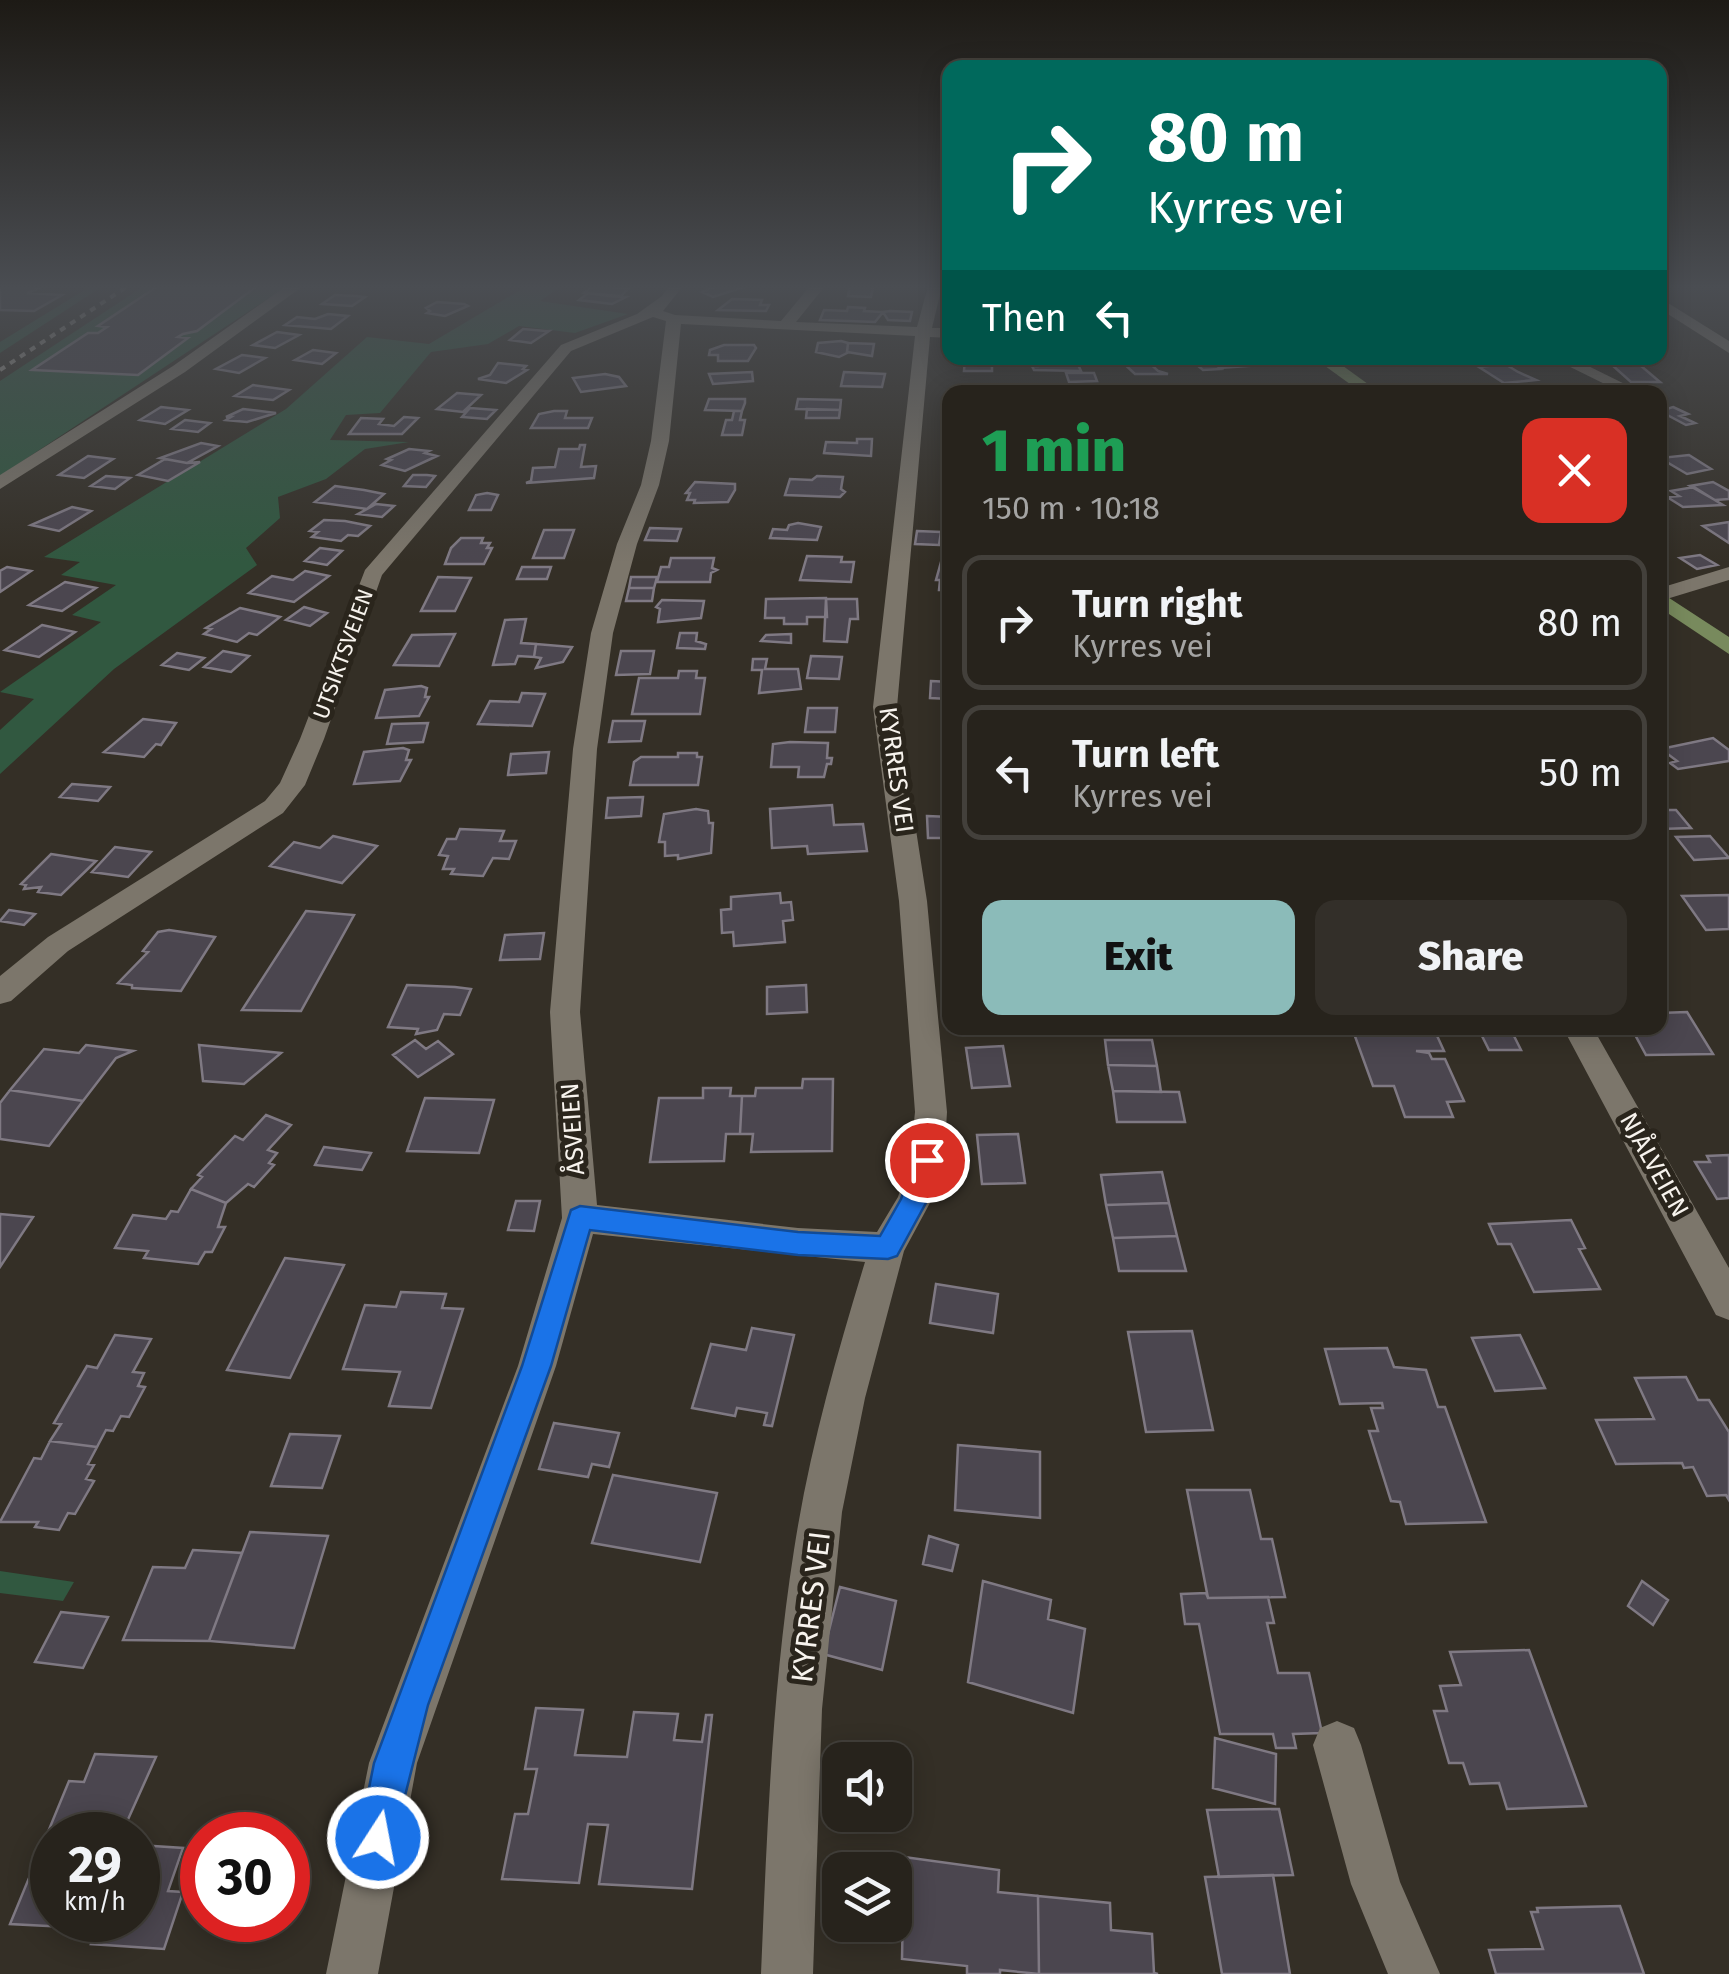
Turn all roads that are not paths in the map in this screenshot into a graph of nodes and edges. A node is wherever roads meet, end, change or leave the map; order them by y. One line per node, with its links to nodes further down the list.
1 (165, 378): 5 (street)
2 (540, 378): 10 (street, UTSIKTSVEIEN)
3 (664, 378): 12 (street, ÅSVEIEN)
4 (931, 378): 13 (street, KYRRES VEI)
5 (0, 483)
6 (1729, 574): 7 (street)
7 (1667, 595)
8 (1667, 602): 9 (main road)
9 (1729, 647)
10 (0, 993)
11 (1582, 1035): 14 (street, NJÅLVEIEN)
12 (580, 1218): 13 (street); 16 (street, ÅSVEIEN)
13 (888, 1248): 17 (street, KYRRES VEI)
14 (1729, 1302)
15 (1337, 1745): 18 (street)
16 (352, 1974)
17 (787, 1974)
18 (1414, 1974)

